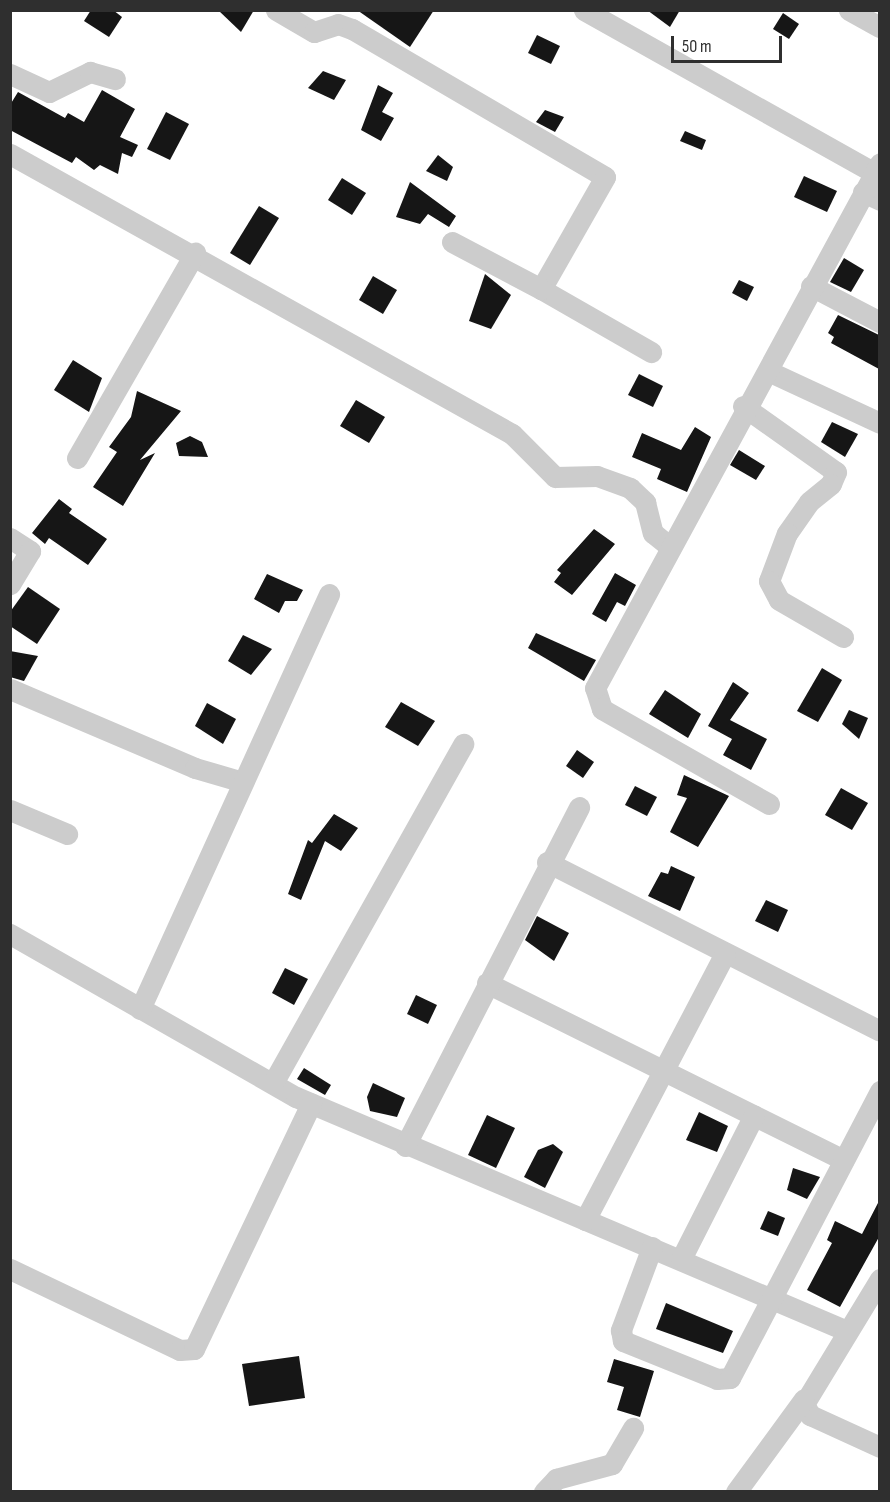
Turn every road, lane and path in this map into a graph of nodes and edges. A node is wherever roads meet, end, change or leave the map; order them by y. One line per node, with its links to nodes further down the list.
1 (276, 10): 13 (street)
2 (584, 10): 8 (street)
3 (849, 10): 4 (street)
4 (879, 27)
5 (10, 74): 6 (street)
6 (115, 79)
7 (10, 154): 11 (street)
8 (877, 168): 9 (street)
9 (871, 196): 12 (street)
10 (452, 242): 13 (street)
11 (195, 253): 19 (street); 21 (street)
12 (811, 286): 14 (street); 16 (street)
13 (541, 289): 15 (street)
14 (879, 322)
15 (651, 352)
16 (768, 371): 17 (street); 18 (street)
17 (743, 406): 21 (street); 24 (street)
18 (879, 423)
19 (77, 458)
20 (10, 538): 22 (street)
21 (670, 547): 28 (street)
22 (10, 584)
23 (329, 594): 27 (street)
24 (843, 637)
25 (10, 689): 27 (street)
26 (463, 744): 39 (street)
27 (243, 782): 36 (street)
28 (769, 804)
29 (579, 807): 32 (street)
30 (10, 810): 31 (street)
31 (67, 834)
32 (547, 862): 34 (street); 35 (street)
33 (10, 934): 36 (street)
34 (725, 953): 37 (street); 38 (street)
35 (487, 983): 38 (street); 43 (street)
36 (140, 1009): 39 (street)
37 (879, 1031)
38 (663, 1070): 42 (street); 45 (street)
39 (273, 1083): 41 (street)
40 (879, 1091): 44 (street)
41 (311, 1104): 43 (street); 48 (street)
42 (754, 1115): 44 (street); 47 (street)
43 (405, 1146): 45 (street)
44 (844, 1160): 50 (street)
45 (585, 1220): 46 (street)
46 (652, 1247): 47 (street); 50 (street)
47 (681, 1259): 50 (street)
48 (10, 1269)
49 (879, 1279): 51 (street)
50 (774, 1299): 51 (street)
51 (846, 1331): 52 (street)
52 (804, 1399): 54 (street); 56 (street)
53 (633, 1428): 55 (street)
54 (879, 1447)
55 (544, 1491)
56 (736, 1491)

